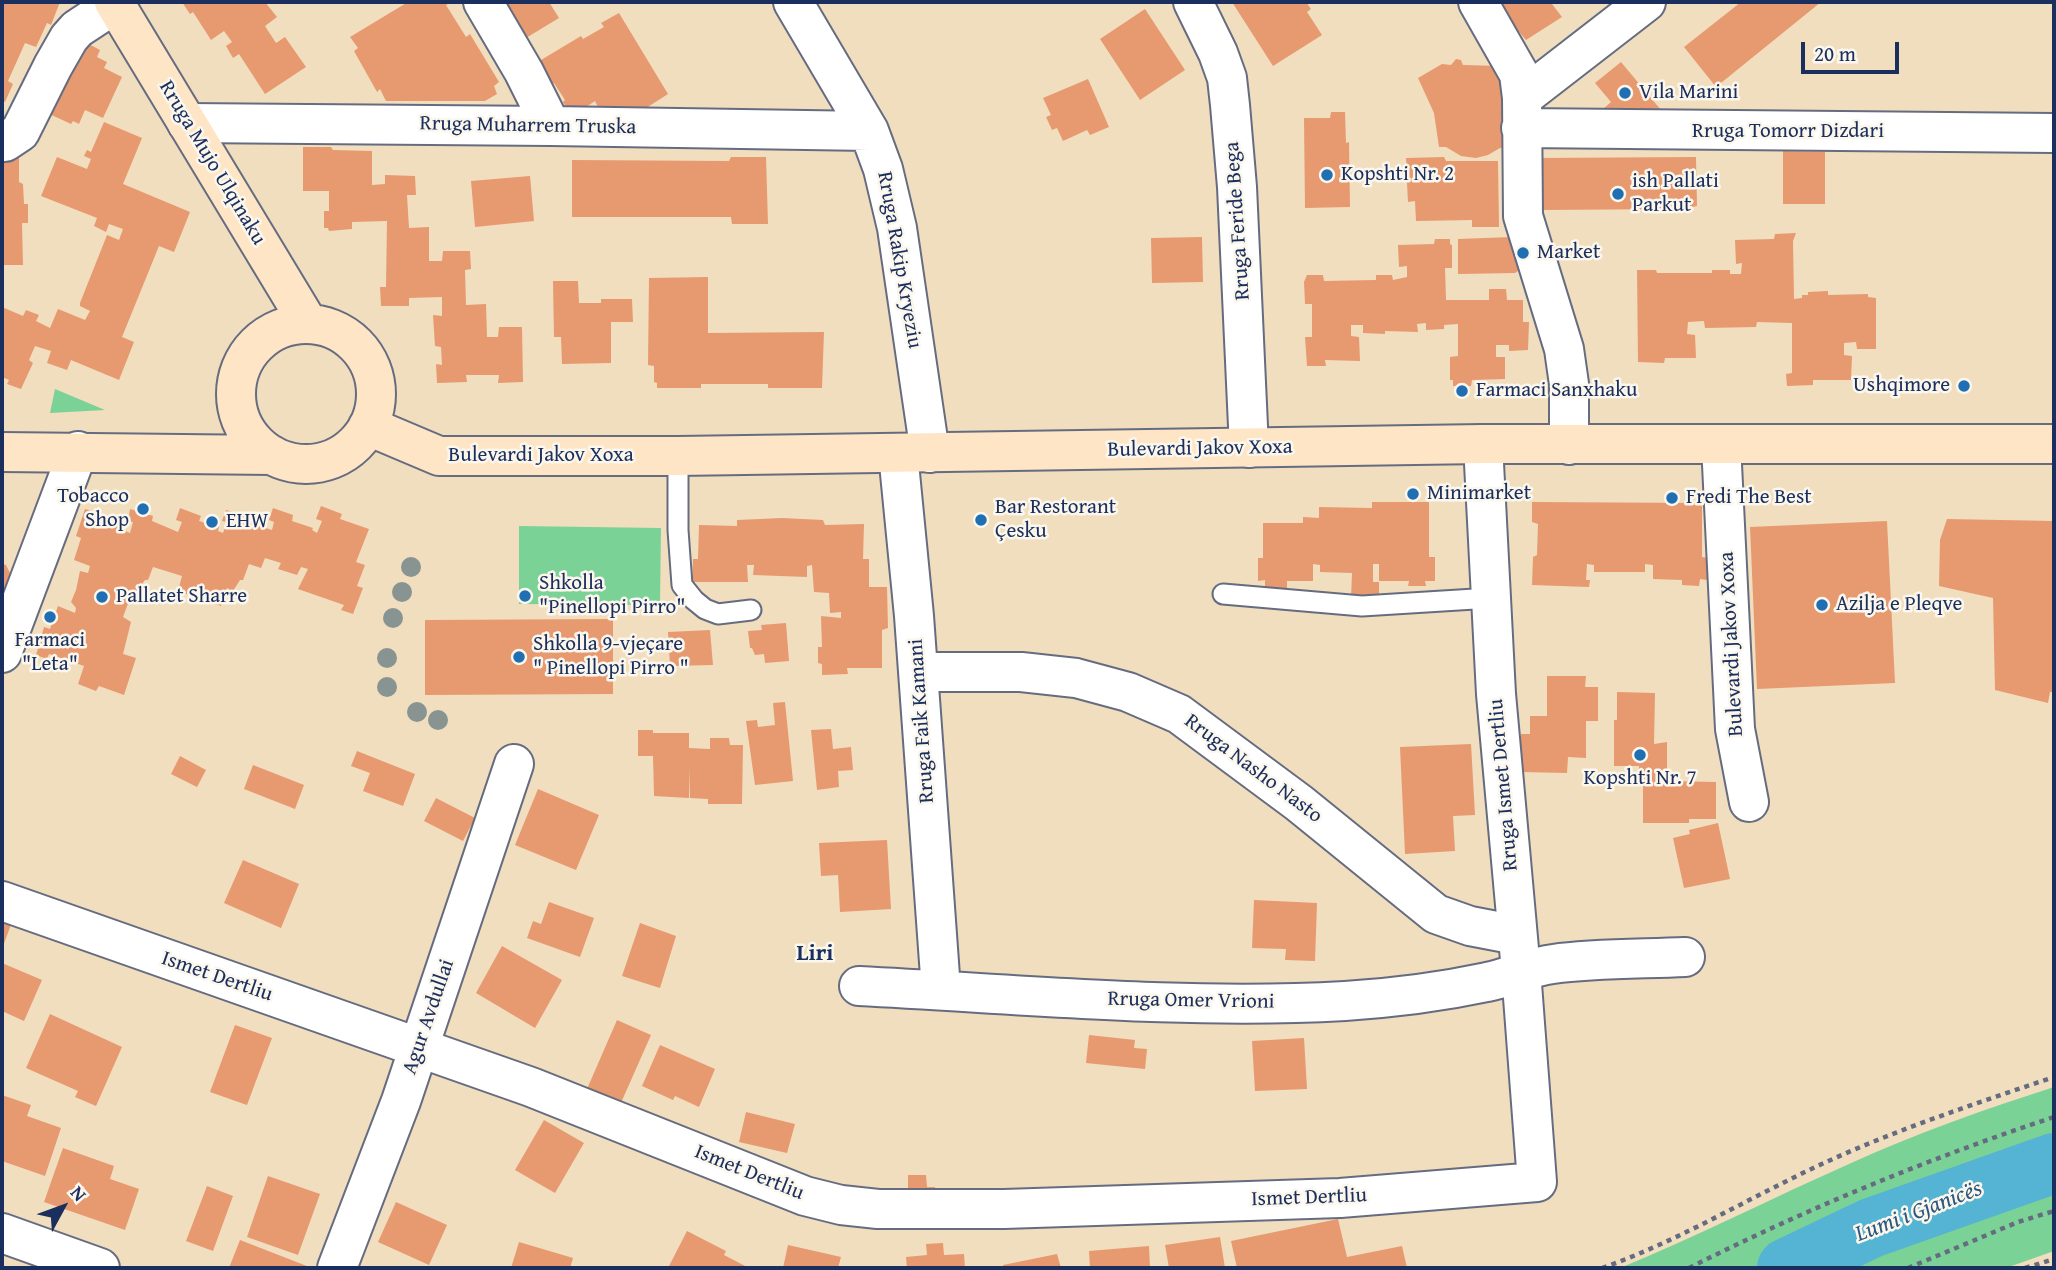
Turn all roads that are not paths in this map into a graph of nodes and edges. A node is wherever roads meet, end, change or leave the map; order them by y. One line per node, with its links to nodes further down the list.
1 (484, 2): 9 (street)
2 (1193, 2): 19 (street, Rruga Feride Bega)
3 (1478, 2): 7 (street)
4 (1646, 2): 7 (street)
5 (115, 3): 8 (main road, Rruga Mujo Ulqinaku); 12 (street, Rruga Mujo Ulqinaku)
6 (796, 3): 10 (street, Rruga Rakip Kryeziu)
7 (1522, 113): 11 (street, Rruga Tomorr Dizdari); 17 (street)
8 (187, 123): 9 (street, Rruga Muharrem Truska); 13 (main road, Rruga Mujo Ulqinaku)
9 (551, 126): 10 (street, Rruga Muharrem Truska)
10 (869, 131): 22 (street, Rruga Rakip Kryeziu)
11 (2054, 134)
12 (2, 142)
13 (308, 323): 14 (main road); 23 (main road)
14 (368, 426): 23 (main road); 24 (main road, Bulevardi Jakov Xoxa)
15 (2054, 443): 18 (main road, Bulevardi Jakov Xoxa)
16 (1483, 444): 17 (main road, Bulevardi Jakov Xoxa); 19 (main road, Bulevardi Jakov Xoxa); 26 (street, Rruga Ismet Dertliu)
17 (1569, 444): 18 (main road, Bulevardi Jakov Xoxa)
18 (1721, 444): 31 (street, Bulevardi Jakov Xoxa)
19 (1249, 448): 22 (main road, Bulevardi Jakov Xoxa)
20 (78, 451): 21 (main road); 23 (main road); 28 (street)
21 (2, 452)
22 (914, 453): 24 (main road, Bulevardi Jakov Xoxa); 29 (street, Rruga Faik Kamani)
23 (272, 455)
24 (678, 456): 27 (lane)
25 (1223, 594): 26 (lane)
26 (1491, 598): 33 (street, Rruga Ismet Dertliu)
27 (751, 610)
28 (2, 653)
29 (918, 671): 33 (street, Rruga Nasho Nasto); 36 (street, Rruga Faik Kamani)
30 (514, 764): 37 (street, Agur Avdullai)
31 (1749, 802)
32 (2, 901): 37 (street, Ismet Dertliu)
33 (1519, 953): 34 (street); 36 (street, Rruga Omer Vrioni); 38 (street, Rruga Ismet Dertliu)
34 (1685, 957)
35 (859, 986): 36 (street, Rruga Omer Vrioni)
36 (941, 990)
37 (419, 1048): 38 (street, Ismet Dertliu); 41 (street, Agur Avdullai)
38 (1537, 1182)
39 (2, 1233): 40 (street)
40 (100, 1268)
41 (337, 1268)

